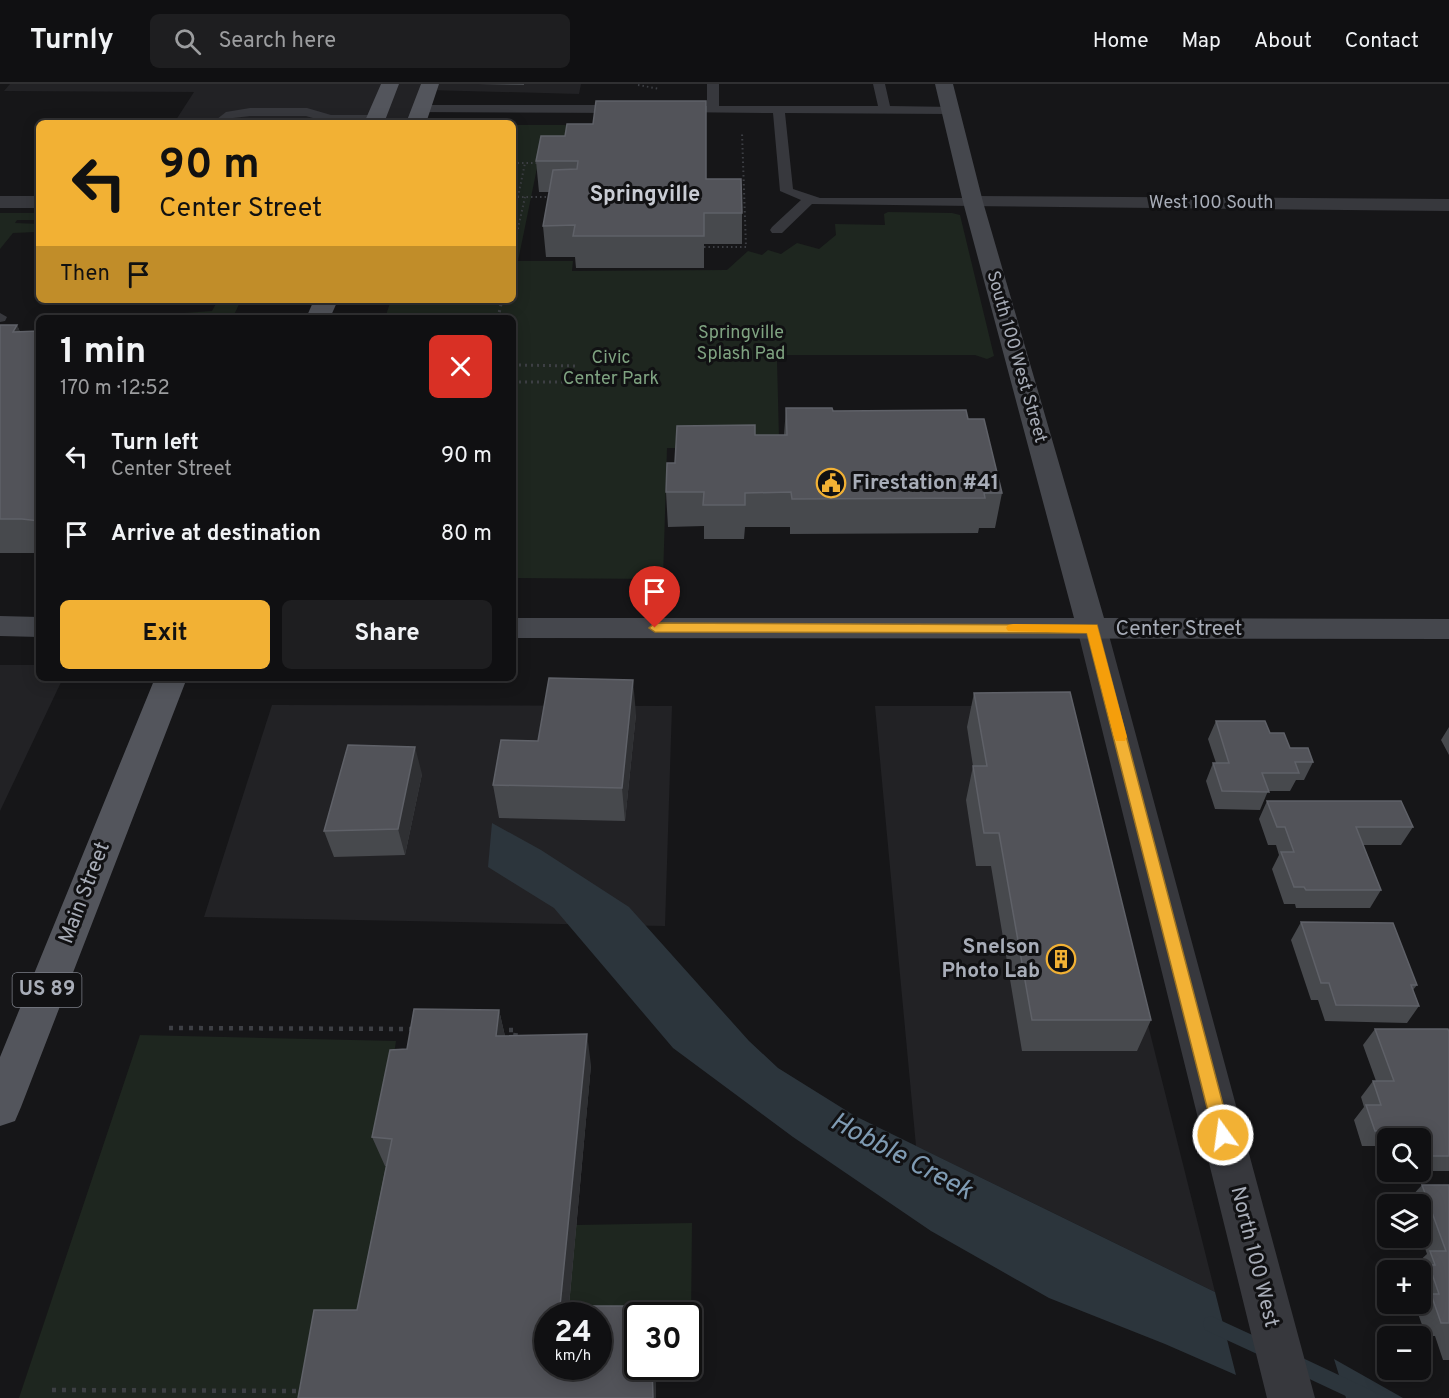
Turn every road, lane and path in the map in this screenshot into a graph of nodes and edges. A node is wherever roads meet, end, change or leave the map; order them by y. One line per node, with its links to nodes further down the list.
1 (390, 84): 15 (main road)
2 (430, 84): 12 (main road)
3 (713, 84): 8 (lane)
4 (879, 84): 10 (lane)
5 (944, 84): 11 (street, South 100 West Street)
6 (642, 109): 12 (lane)
7 (666, 109): 8 (lane)
8 (713, 109): 9 (lane)
9 (779, 109): 10 (lane); 23 (lane)
10 (885, 110): 11 (lane)
11 (950, 110): 26 (street, South 100 West Street)
12 (419, 116)
13 (222, 120): 14 (lane)
14 (360, 120)
15 (375, 120)
16 (742, 126): 30 (path)
17 (516, 163): 18 (path)
18 (525, 163): 19 (path); 20 (path)
19 (547, 163)
20 (518, 197): 21 (path)
21 (525, 197): 22 (path); 29 (path)
22 (558, 197)
23 (810, 199): 26 (lane); 28 (lane)
24 (0, 202): 25 (street)
25 (36, 202)
26 (973, 202): 27 (street, West 100 South); 38 (street, South 100 West Street)
27 (1449, 205)
28 (777, 230)
29 (516, 238)
30 (704, 247)
31 (516, 365): 32 (path)
32 (578, 366)
33 (516, 382): 34 (path)
34 (576, 382)
35 (0, 627): 36 (street)
36 (36, 627)
37 (516, 627): 38 (street, Center Street)
38 (1092, 628): 39 (street, Center Street); 48 (street, North 100 West)
39 (1449, 629)
40 (170, 681): 45 (main road, Main Street / US 89)
41 (169, 1028): 42 (path)
42 (420, 1029)
43 (492, 1030): 44 (path)
44 (514, 1048)
45 (0, 1107)
46 (52, 1390): 47 (path)
47 (308, 1391)
48 (1291, 1398)

